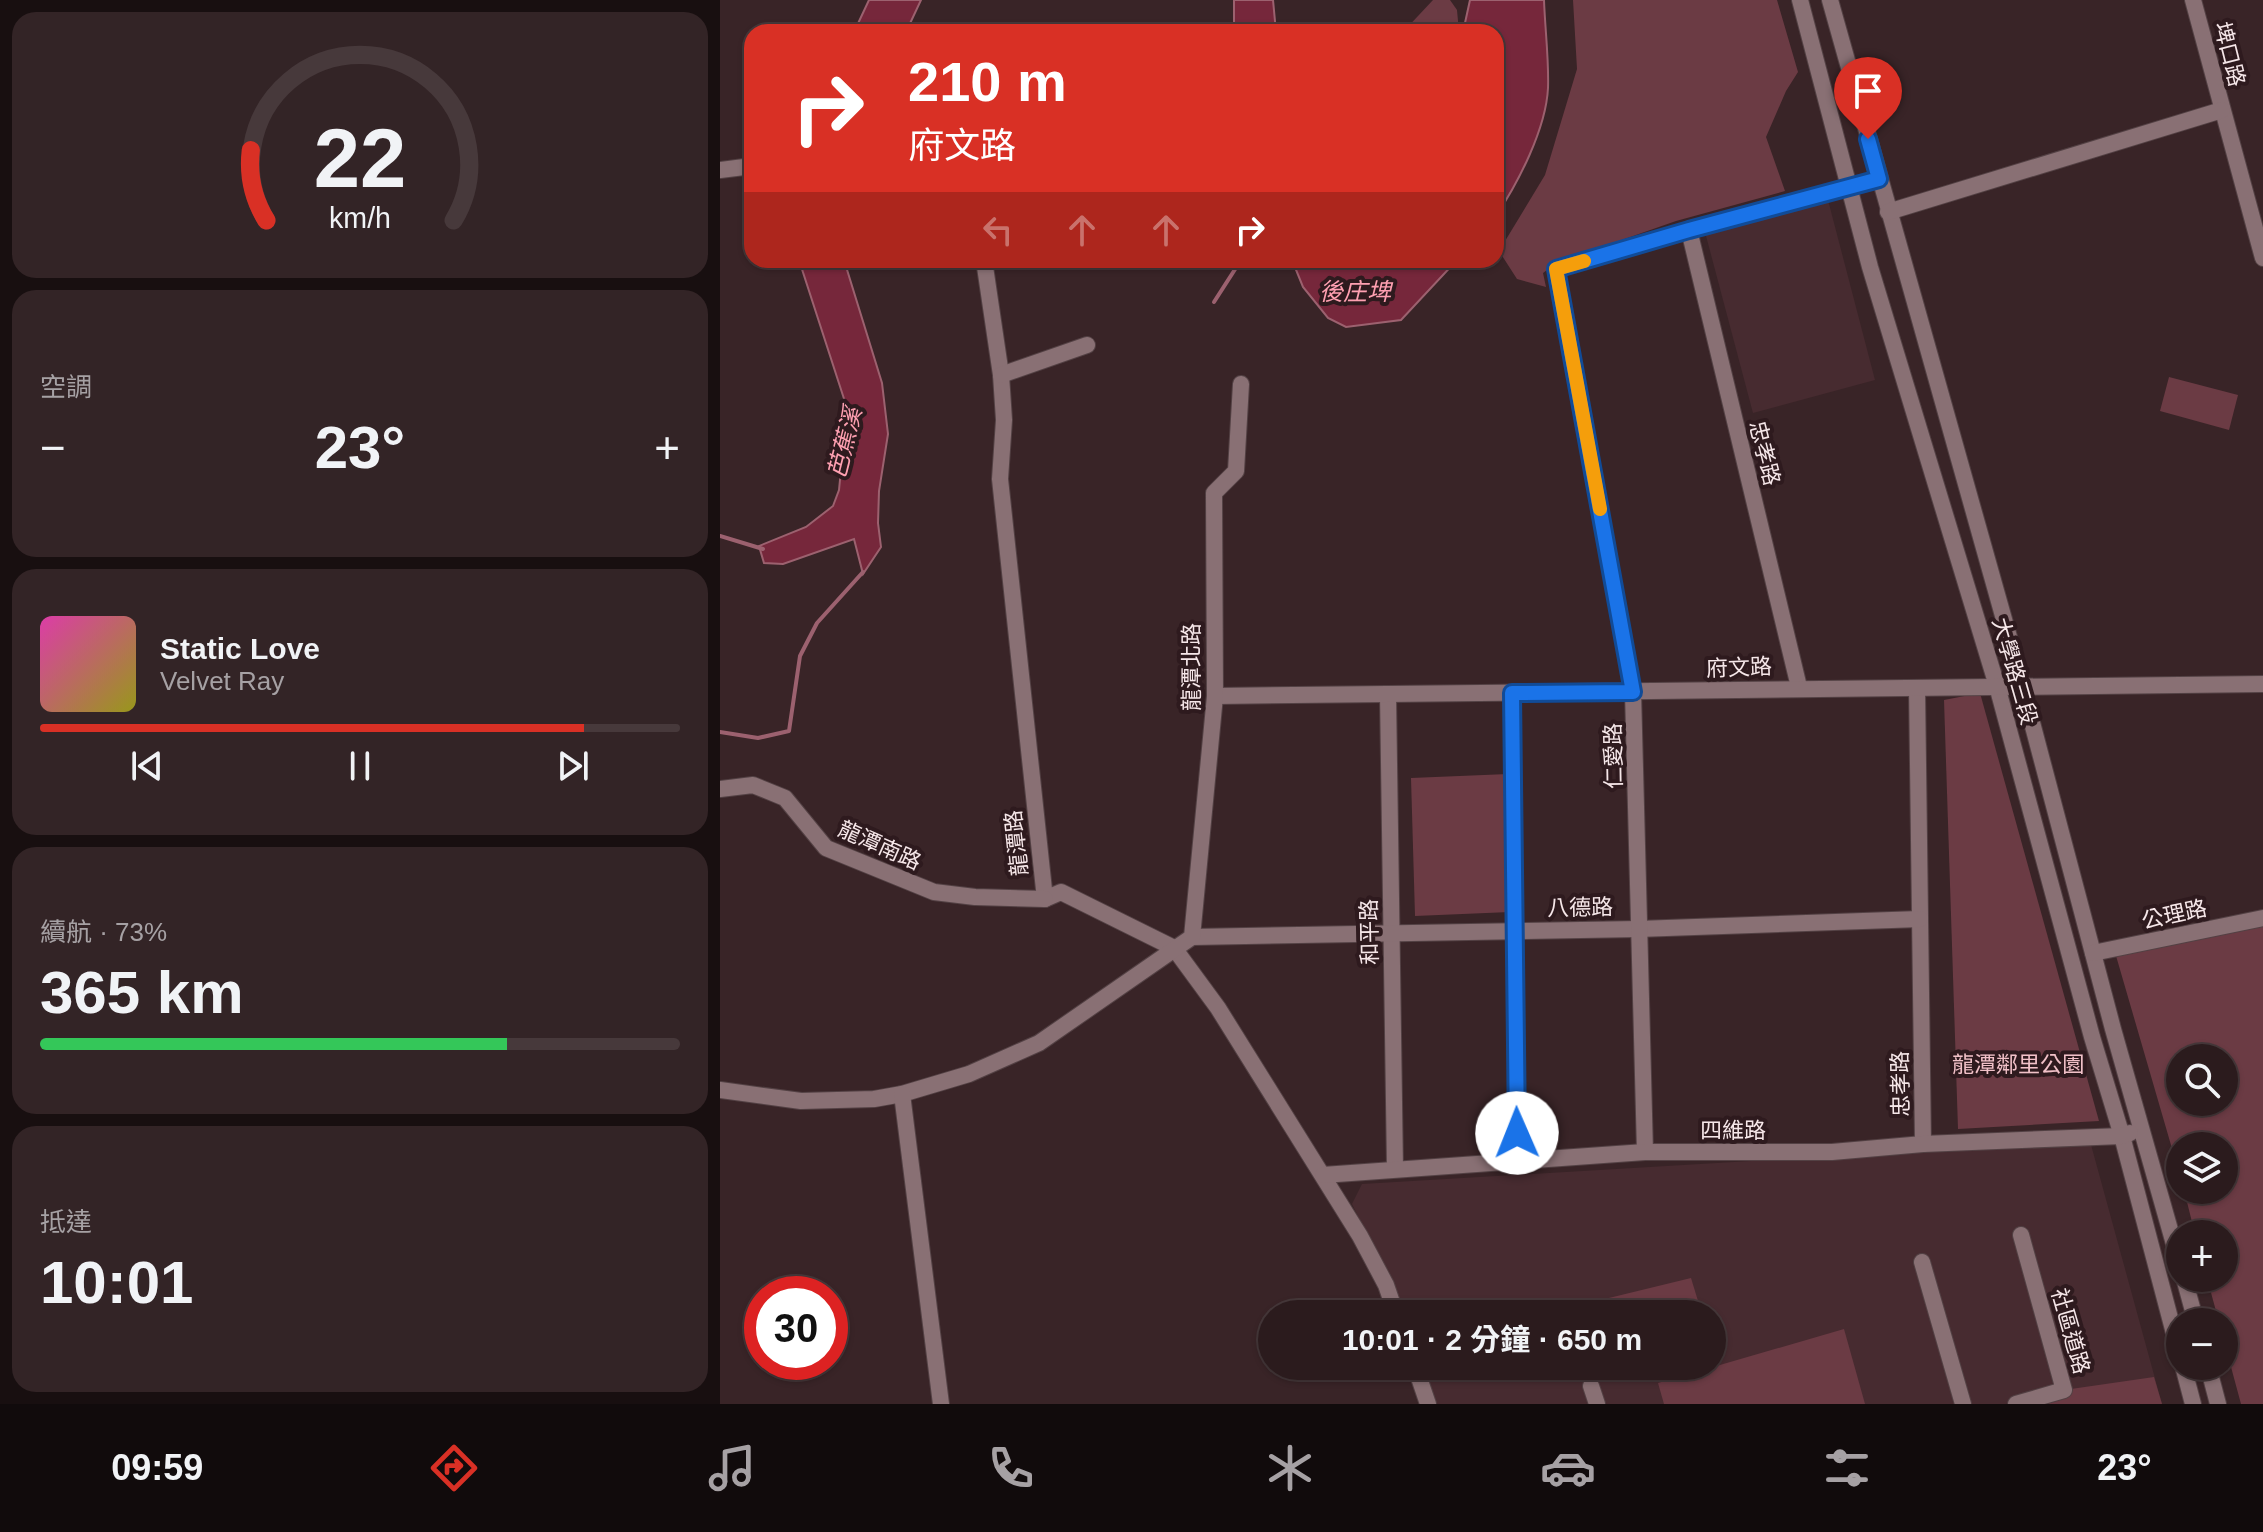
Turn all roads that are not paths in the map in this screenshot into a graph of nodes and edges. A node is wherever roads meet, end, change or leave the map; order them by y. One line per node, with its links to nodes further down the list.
1 (1800, 0): 8 (street, 大學路三段)
2 (1830, 0): 7 (street, 大學路三段)
3 (2193, 0): 4 (street, 埤口路)
4 (2222, 110): 9 (street); 11 (street, 埤口路)
5 (744, 167): 6 (street)
6 (720, 170)
7 (1879, 179): 8 (street, 仁愛路); 9 (street, 大學路三段)
8 (1848, 187): 10 (street, 仁愛路); 18 (street, 大學路三段)
9 (1888, 212): 17 (street, 大學路三段)
10 (1689, 230): 19 (street, 忠孝路); 21 (street, 仁愛路)
11 (2263, 258)
12 (985, 268): 14 (street, 龍潭路)
13 (1087, 345): 14 (street)
14 (1001, 375): 26 (street, 龍潭路)
15 (1241, 384): 24 (street, 龍潭北路)
16 (2263, 684): 17 (street, 府文路)
17 (2022, 685): 18 (street, 府文路); 34 (street, 大學路三段)
18 (1997, 686): 20 (street, 府文路); 38 (street, 大學路三段)
19 (1799, 687): 20 (street, 府文路); 21 (street, 府文路)
20 (1917, 688): 28 (street, 忠孝路)
21 (1633, 692): 22 (street, 府文路); 29 (street, 仁愛路)
22 (1512, 693): 23 (street, 府文路); 30 (street)
23 (1388, 695): 24 (street, 府文路); 31 (street, 和平路)
24 (1215, 696): 32 (street, 龍潭北路)
25 (720, 789): 26 (street, 龍潭南路)
26 (1045, 899): 33 (street, 龍潭路)
27 (2263, 918): 34 (street, 公理路)
28 (1920, 919): 29 (street, 八德路); 39 (street, 忠孝路)
29 (1638, 929): 30 (street, 八德路); 40 (street, 仁愛路)
30 (1515, 930): 31 (street, 八德路); 41 (street)
31 (1391, 933): 32 (street, 八德路); 42 (street, 和平路)
32 (1192, 937): 33 (street)
33 (1174, 948): 36 (street); 43 (street, 龍潭路)
34 (2093, 953): 37 (street, 大學路三段)
35 (720, 1090): 36 (street)
36 (902, 1094): 53 (street)
37 (2143, 1128): 38 (street, 四維路); 44 (street, 大學路三段)
38 (2122, 1136): 39 (street, 四維路); 48 (street, 大學路三段)
39 (1923, 1144): 40 (street, 四維路)
40 (1645, 1152): 41 (street, 四維路)
41 (1517, 1162): 42 (street, 四維路)
42 (1395, 1169): 43 (street, 四維路)
43 (1323, 1175): 47 (street, 龍潭路)
44 (2168, 1220)
45 (2021, 1235): 57 (street, 社區道路)
46 (1922, 1262): 56 (street)
47 (1391, 1300)
48 (2167, 1308)
49 (1420, 1380): 54 (street)
50 (2187, 1380): 58 (street)
51 (2212, 1380): 59 (street)
52 (1591, 1386): 55 (street)
53 (941, 1404)
54 (1428, 1404)
55 (1597, 1404)
56 (1963, 1404)
57 (2016, 1404)
58 (2193, 1404)
59 (2218, 1404)

